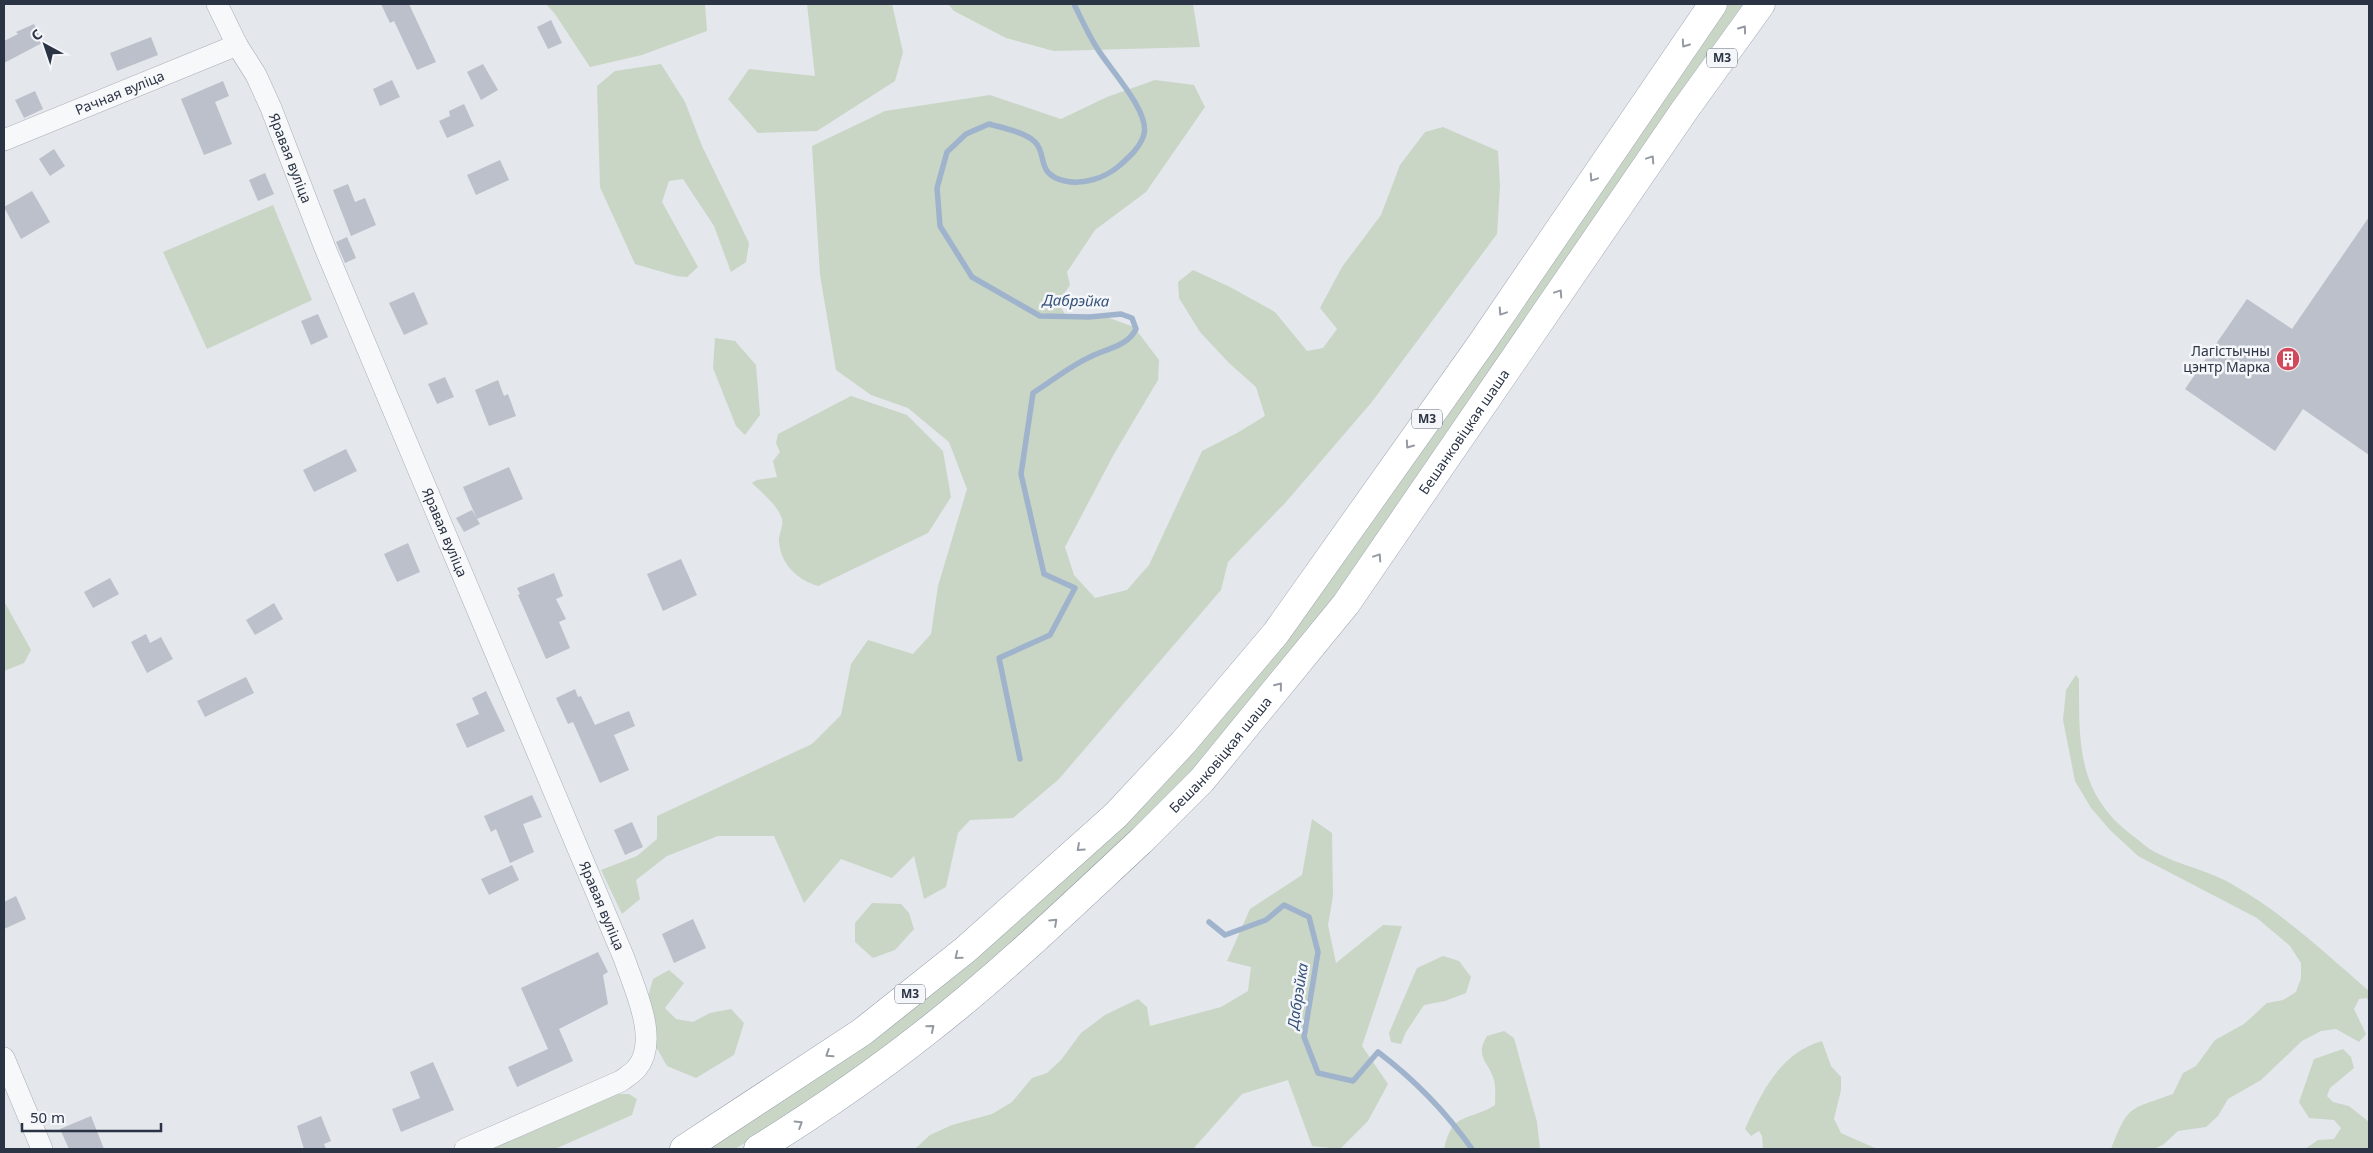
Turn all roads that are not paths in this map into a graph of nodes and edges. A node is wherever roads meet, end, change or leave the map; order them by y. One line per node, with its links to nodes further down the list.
1 (217, 4): 4 (street, Яравая вуліца)
2 (1713, 4): 9 (main road, М3, one-way to 9)
3 (1761, 4): 10 (main road, Бешанковіцкая шаша / М3, one-way to 3)
4 (237, 46): 5 (street, Рачная вуліца); 8 (street, Яравая вуліца)
5 (4, 140)
6 (4, 1058): 7 (street)
7 (42, 1149)
8 (465, 1149)
9 (684, 1149)
10 (758, 1149)

